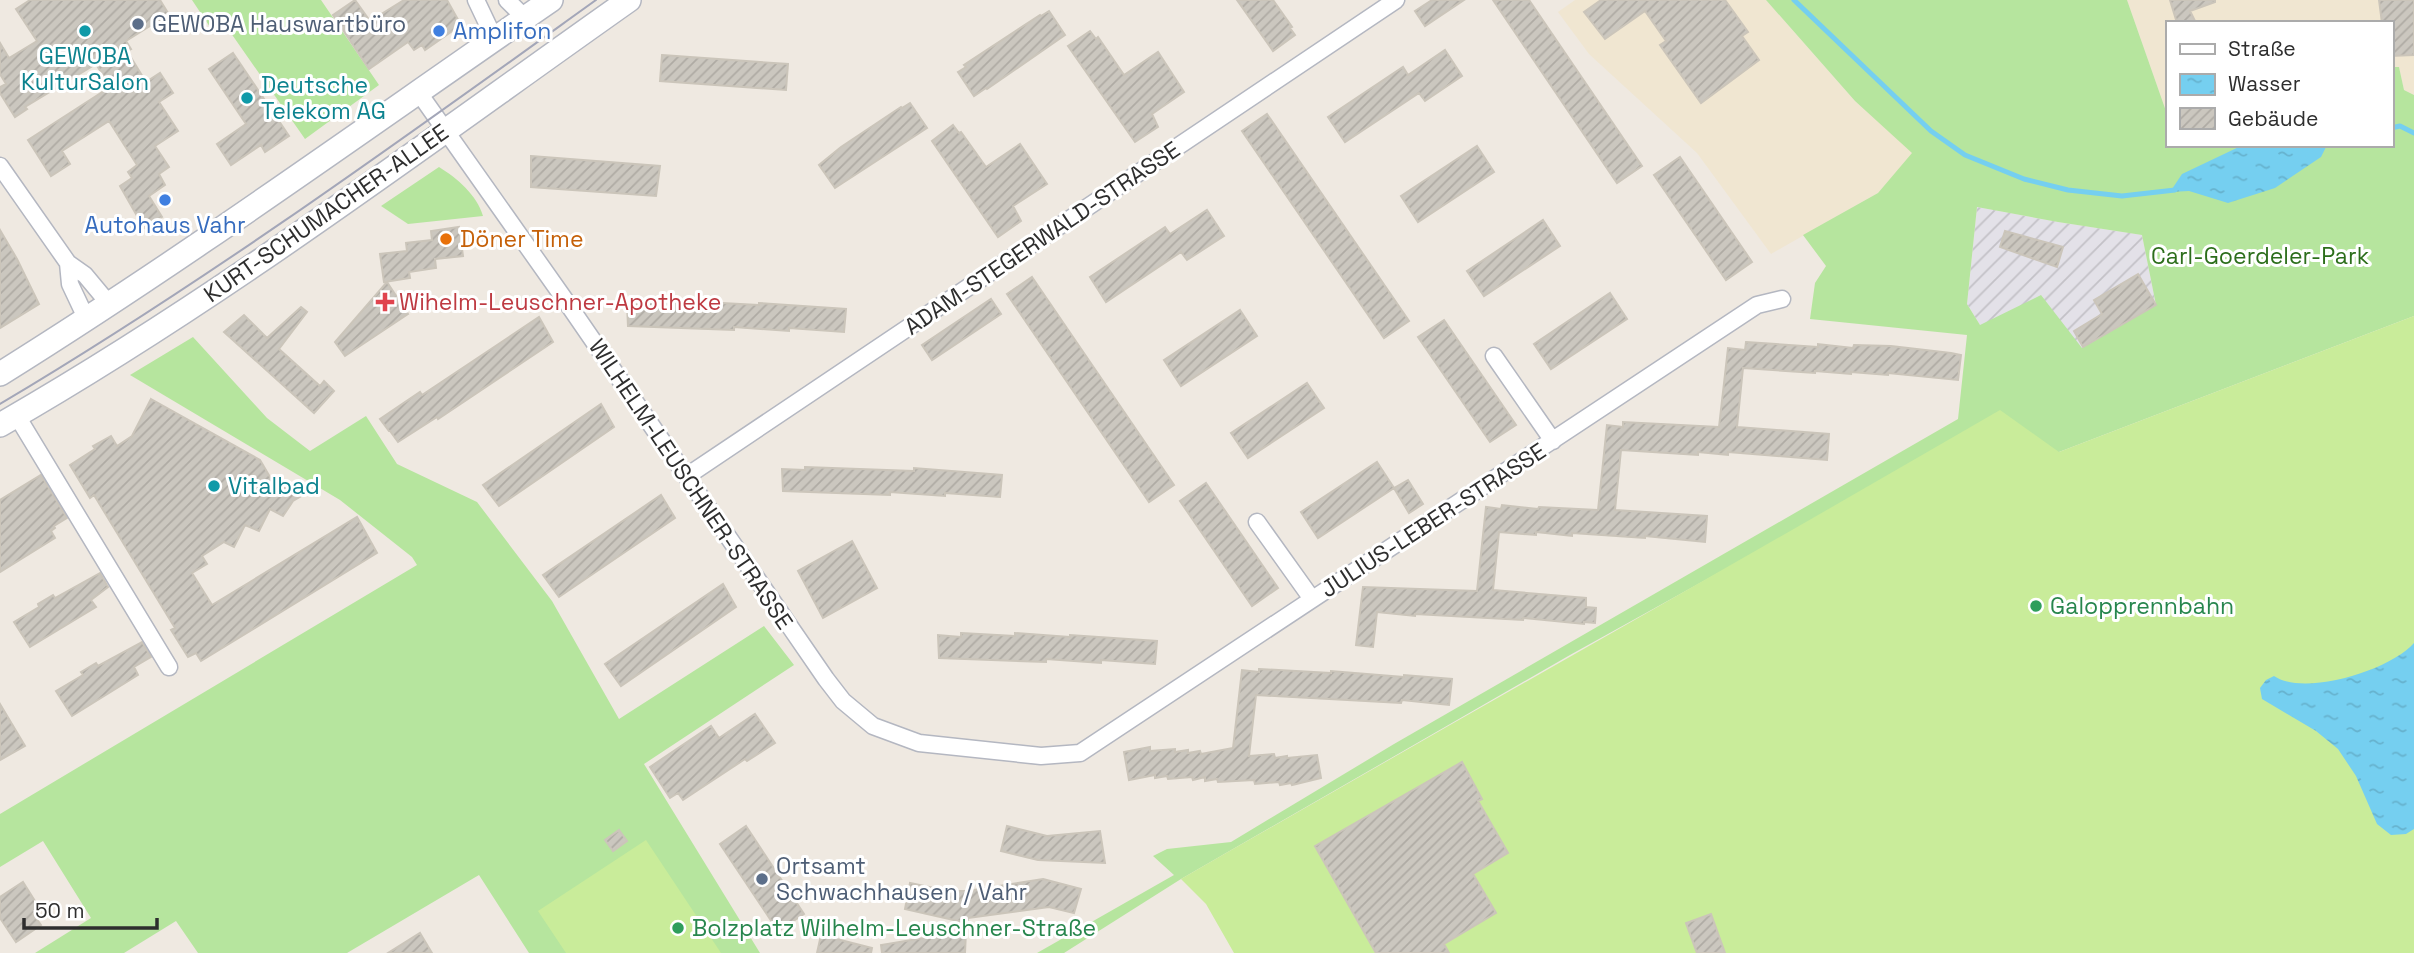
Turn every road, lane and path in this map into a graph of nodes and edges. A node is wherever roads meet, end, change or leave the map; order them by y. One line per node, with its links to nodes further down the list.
1 (476, 0): 7 (street)
2 (508, 0): 6 (street)
3 (551, 0): 6 (street, KURT-SCHUMACHER-ALLEE)
4 (629, 0): 9 (street, KURT-SCHUMACHER-ALLEE)
5 (1396, 0): 19 (street, ADAM-STEGERWALD-STRASSE)
6 (525, 18): 7 (street, KURT-SCHUMACHER-ALLEE)
7 (495, 40): 8 (street, KURT-SCHUMACHER-ALLEE)
8 (419, 93): 9 (street, WILHELM-LEUSCHNER-STRASSE); 13 (street, KURT-SCHUMACHER-ALLEE)
9 (446, 129): 17 (street, KURT-SCHUMACHER-ALLEE); 19 (street, WILHELM-LEUSCHNER-STRASSE)
10 (0, 166): 11 (street)
11 (68, 263): 13 (street); 14 (street)
12 (1783, 299): 18 (street, JULIUS-LEBER-STRASSE)
13 (110, 305): 14 (street, KURT-SCHUMACHER-ALLEE)
14 (87, 320): 16 (street, KURT-SCHUMACHER-ALLEE)
15 (1494, 356): 18 (street, JULIUS-LEBER-STRASSE)
16 (0, 374)
17 (8, 420): 22 (street, KURT-SCHUMACHER-ALLEE)
18 (1553, 441): 21 (street, JULIUS-LEBER-STRASSE)
19 (687, 476): 23 (street, WILHELM-LEUSCHNER-STRASSE)
20 (1257, 522): 21 (street, JULIUS-LEBER-STRASSE)
21 (1312, 599): 23 (street, JULIUS-LEBER-STRASSE)
22 (169, 667)
23 (1041, 756)

